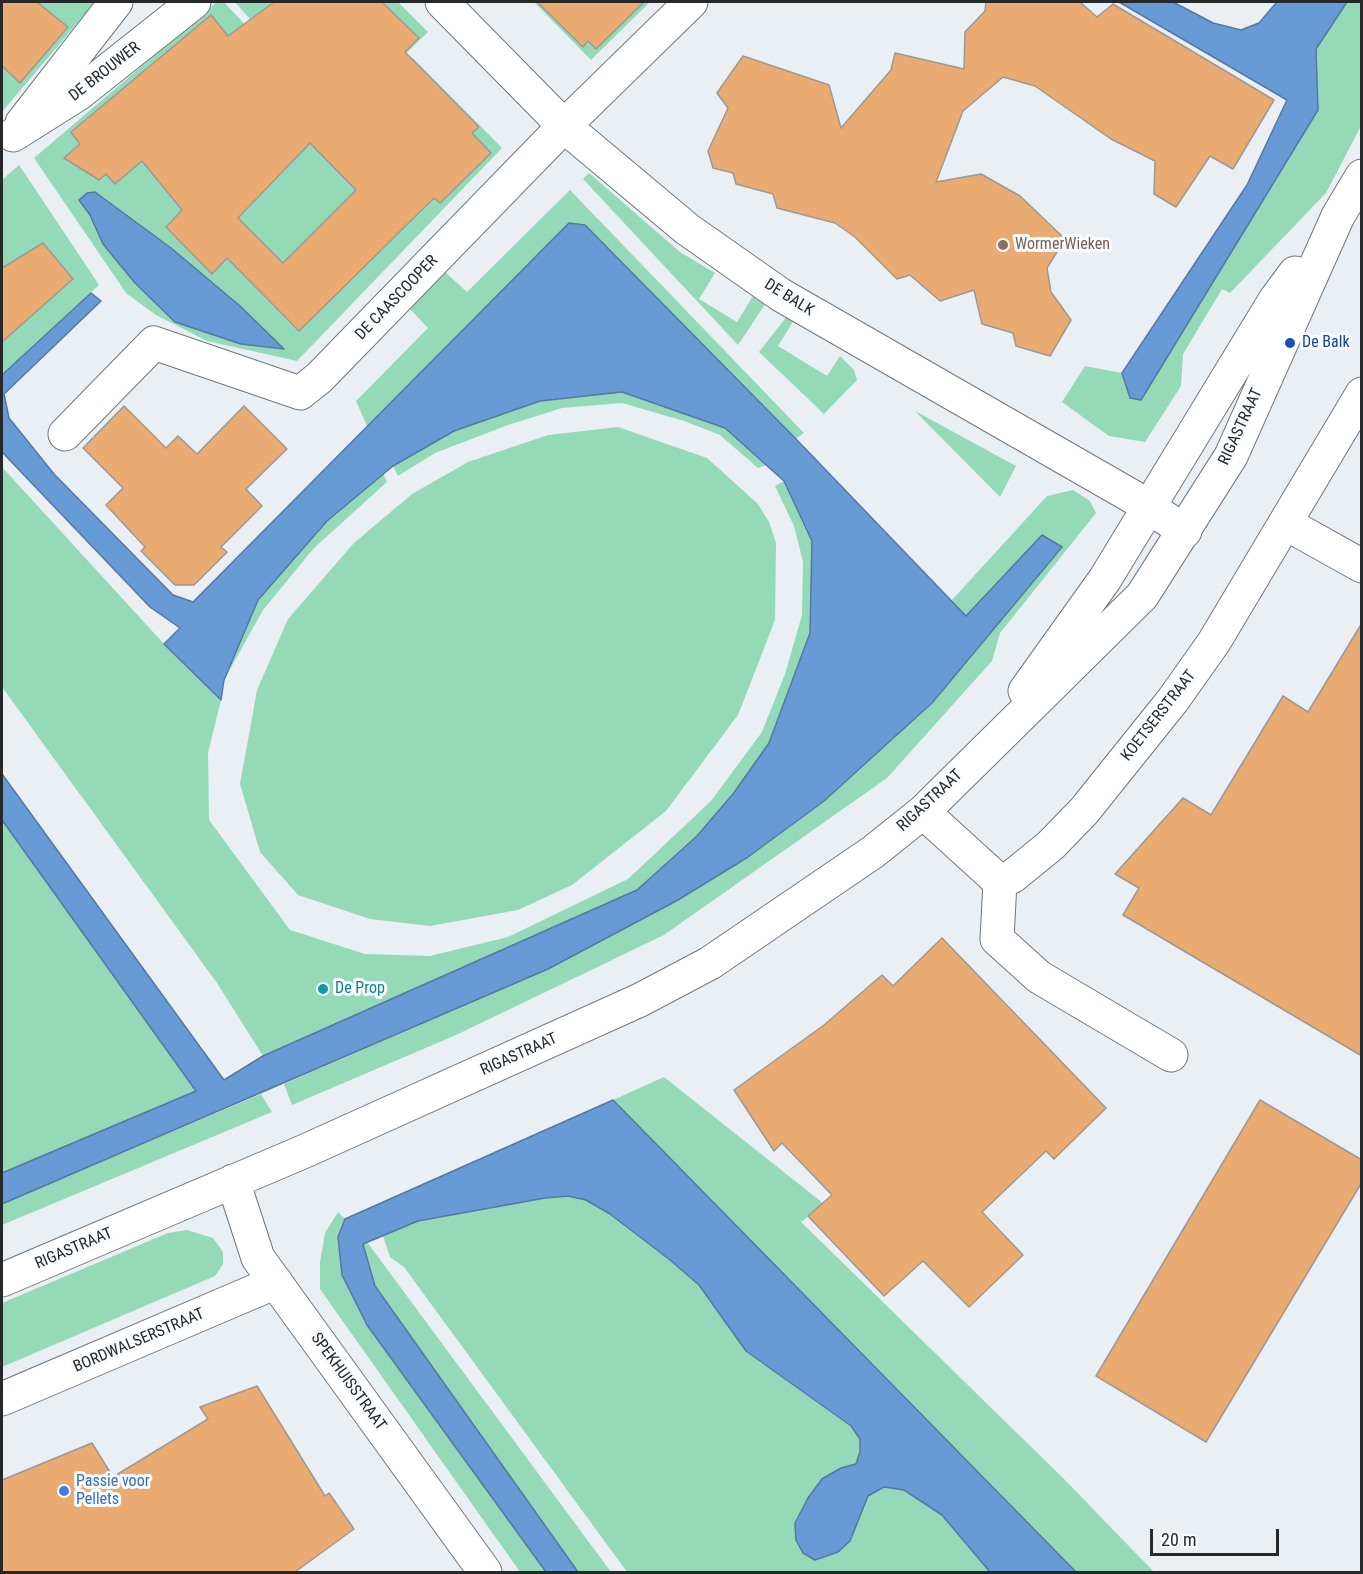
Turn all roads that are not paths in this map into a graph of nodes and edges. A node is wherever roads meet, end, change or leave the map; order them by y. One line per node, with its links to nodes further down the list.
1 (117, 2): 6 (street, DE BROUWER)
2 (194, 2): 6 (street, DE BROUWER)
3 (442, 2): 5 (street, DE BALK)
4 (691, 2): 5 (street, DE CAASCOOPER)
5 (564, 126): 10 (street, DE CAASCOOPER); 12 (street, DE BALK)
6 (7, 141)
7 (1362, 176): 8 (street, RIGASTRAAT)
8 (1338, 216): 12 (street, RIGASTRAAT); 14 (street, RIGASTRAAT)
9 (1362, 394): 11 (street, KOETSERSTRAAT)
10 (65, 434)
11 (1350, 435): 13 (street, KOETSERSTRAAT)
12 (1150, 508): 14 (street, DE BALK); 16 (street, RIGASTRAAT)
13 (1285, 523): 15 (street); 18 (street, KOETSERSTRAAT)
14 (1185, 531): 16 (street, RIGASTRAAT)
15 (1362, 566)
16 (986, 746): 17 (street, RIGASTRAAT)
17 (923, 812): 18 (street); 20 (street, RIGASTRAAT)
18 (1000, 882): 19 (street)
19 (1171, 1055)
20 (234, 1181): 21 (street, RIGASTRAAT); 22 (street, SPEKHUISSTRAAT)
21 (2, 1280)
22 (276, 1282): 23 (street, BORDWALSERSTRAAT); 24 (street, SPEKHUISSTRAAT)
23 (2, 1400)
24 (485, 1572)

